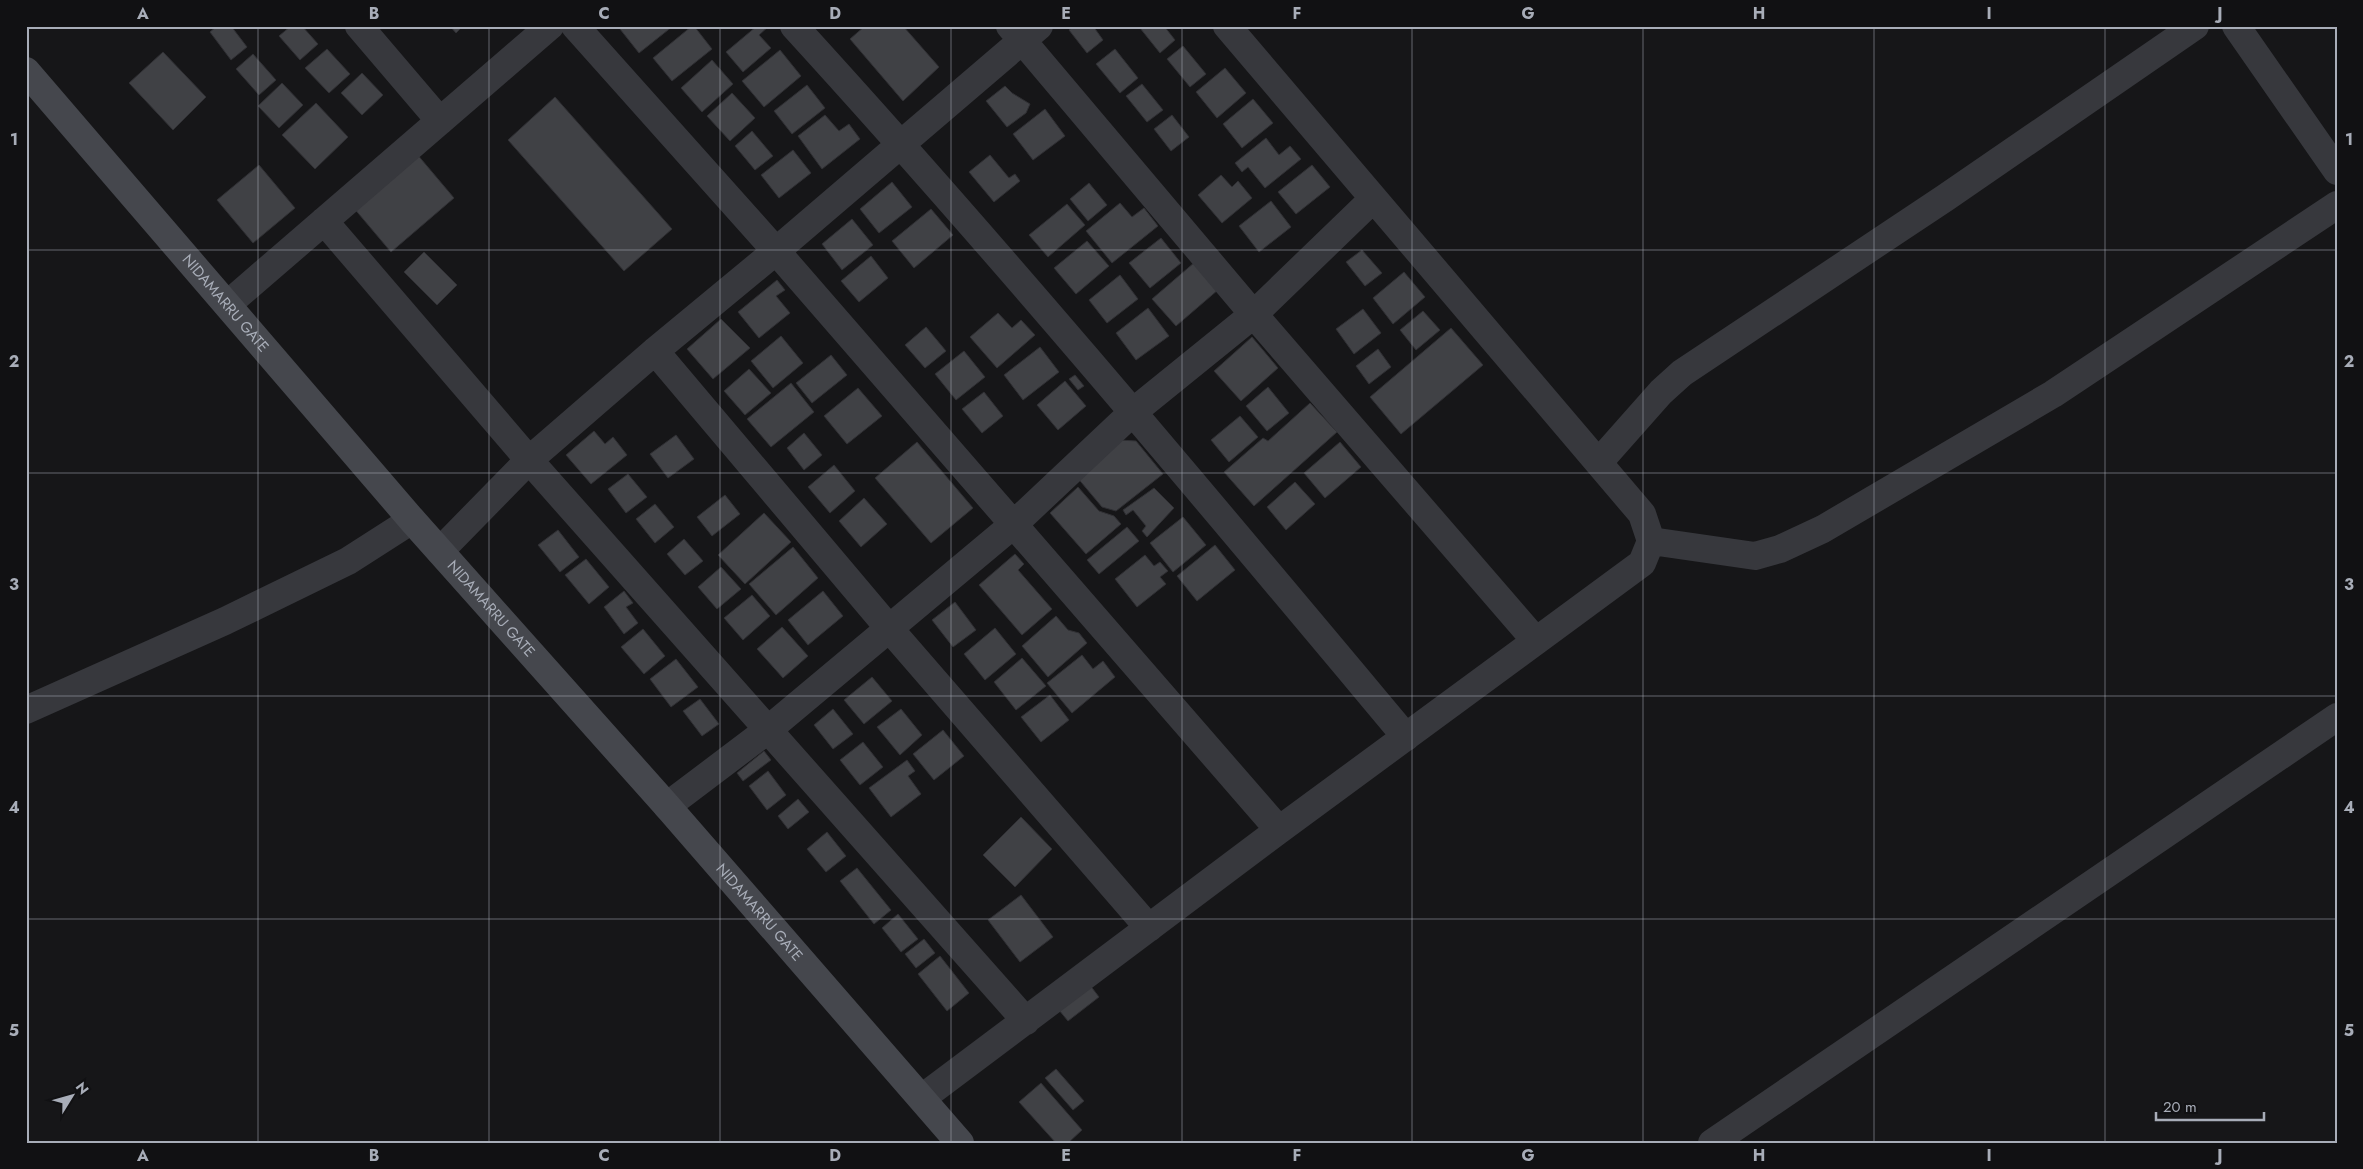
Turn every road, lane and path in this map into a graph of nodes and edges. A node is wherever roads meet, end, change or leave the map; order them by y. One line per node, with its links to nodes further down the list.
1 (360, 26): 10 (street)
2 (550, 26): 10 (street)
3 (575, 26): 16 (street)
4 (794, 26): 11 (street)
5 (1227, 26): 13 (street)
6 (2195, 26): 22 (street)
7 (2236, 26): 12 (street)
8 (1024, 31): 11 (street); 18 (street)
9 (26, 71): 17 (main road, NIDAMARRU GATE)
10 (440, 121): 15 (street)
11 (902, 145): 16 (street); 20 (street)
12 (2337, 171)
13 (1373, 199): 18 (street); 22 (street)
14 (2337, 205): 25 (street)
15 (324, 220): 17 (street); 21 (street)
16 (776, 251): 19 (street); 24 (street)
17 (228, 304): 23 (main road, NIDAMARRU GATE)
18 (1254, 314): 20 (street); 28 (street)
19 (655, 351): 21 (street); 27 (street)
20 (1134, 412): 24 (street); 32 (street)
21 (529, 460): 26 (street); 31 (street)
22 (1599, 462): 25 (street)
23 (412, 520): 26 (main road, NIDAMARRU GATE); 29 (street)
24 (1014, 524): 27 (street); 34 (street)
25 (1652, 540): 28 (street)
26 (440, 551): 33 (main road, NIDAMARRU GATE)
27 (888, 627): 31 (street); 35 (street)
28 (1536, 641): 32 (street)
29 (26, 710)
30 (2337, 717): 38 (street)
31 (769, 729): 33 (street); 36 (street)
32 (1406, 737): 34 (street)
33 (667, 806): 37 (main road, NIDAMARRU GATE)
34 (1279, 830): 35 (street)
35 (1149, 928): 36 (street)
36 (1026, 1021): 37 (street)
37 (922, 1098): 39 (main road, NIDAMARRU GATE)
38 (1725, 1140)
39 (960, 1143)

